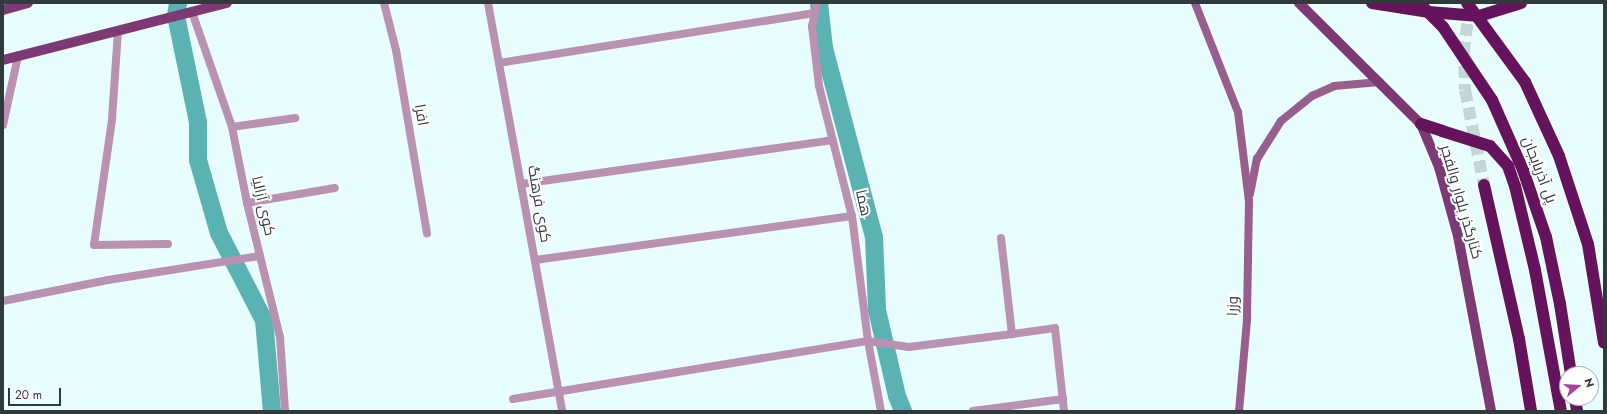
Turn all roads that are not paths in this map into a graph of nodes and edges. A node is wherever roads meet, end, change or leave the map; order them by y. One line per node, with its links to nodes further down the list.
1 (28, 3): 12 (main road)
2 (227, 3): 13 (main road)
3 (384, 3): 31 (street, افرا)
4 (488, 3): 18 (street, کوی فرهنگ)
5 (816, 3): 14 (street, هما)
6 (1195, 3): 28 (street)
7 (1299, 3): 19 (main road, کنارگذر بلوار والفجر)
8 (1372, 3): 11 (highway)
9 (1419, 3): 40 (highway, پل آذربایجان, bridge)
10 (1467, 3): 39 (highway, پل آذربایجان, bridge)
11 (1521, 3)
12 (3, 10)
13 (192, 12): 15 (main road); 23 (street, کوی آزالیا)
14 (813, 13): 18 (street); 24 (street, هما)
15 (118, 31): 16 (main road); 33 (street)
16 (18, 56): 17 (main road); 22 (street)
17 (3, 60)
18 (499, 63): 25 (street, کوی فرهنگ)
19 (1380, 82): 21 (main road, کنارگذر بلوار والفجر); 28 (street)
20 (295, 118): 23 (street)
21 (1421, 124): 50 (main road, کنارگذر بلوار والفجر); 52 (highway, bridge)
22 (3, 125)
23 (232, 127): 29 (street, کوی آزالیا)
24 (833, 140): 25 (street); 30 (street, هما)
25 (521, 184): 35 (street, کوی فرهنگ)
26 (1484, 185): 51 (highway)
27 (335, 188): 29 (street)
28 (1249, 201): 49 (street, وزرا)
29 (246, 203): 34 (street, کوی آزالیا)
30 (852, 216): 35 (street); 38 (street, هما)
31 (427, 233)
32 (1001, 238): 37 (street)
33 (168, 244)
34 (260, 256): 36 (street); 44 (street, کوی آزالیا)
35 (535, 260): 41 (street, کوی فرهنگ)
36 (3, 301)
37 (1012, 334): 38 (street); 42 (street)
38 (868, 341): 41 (street); 46 (street, هما)
39 (1604, 343)
40 (1570, 366)
41 (559, 392): 43 (street); 45 (street, کوی فرهنگ)
42 (1063, 398): 47 (street); 48 (street)
43 (512, 399)
44 (285, 411)
45 (562, 411)
46 (881, 411)
47 (973, 411)
48 (1064, 411)
49 (1239, 411)
50 (1491, 411)
51 (1530, 411)
52 (1561, 411)

